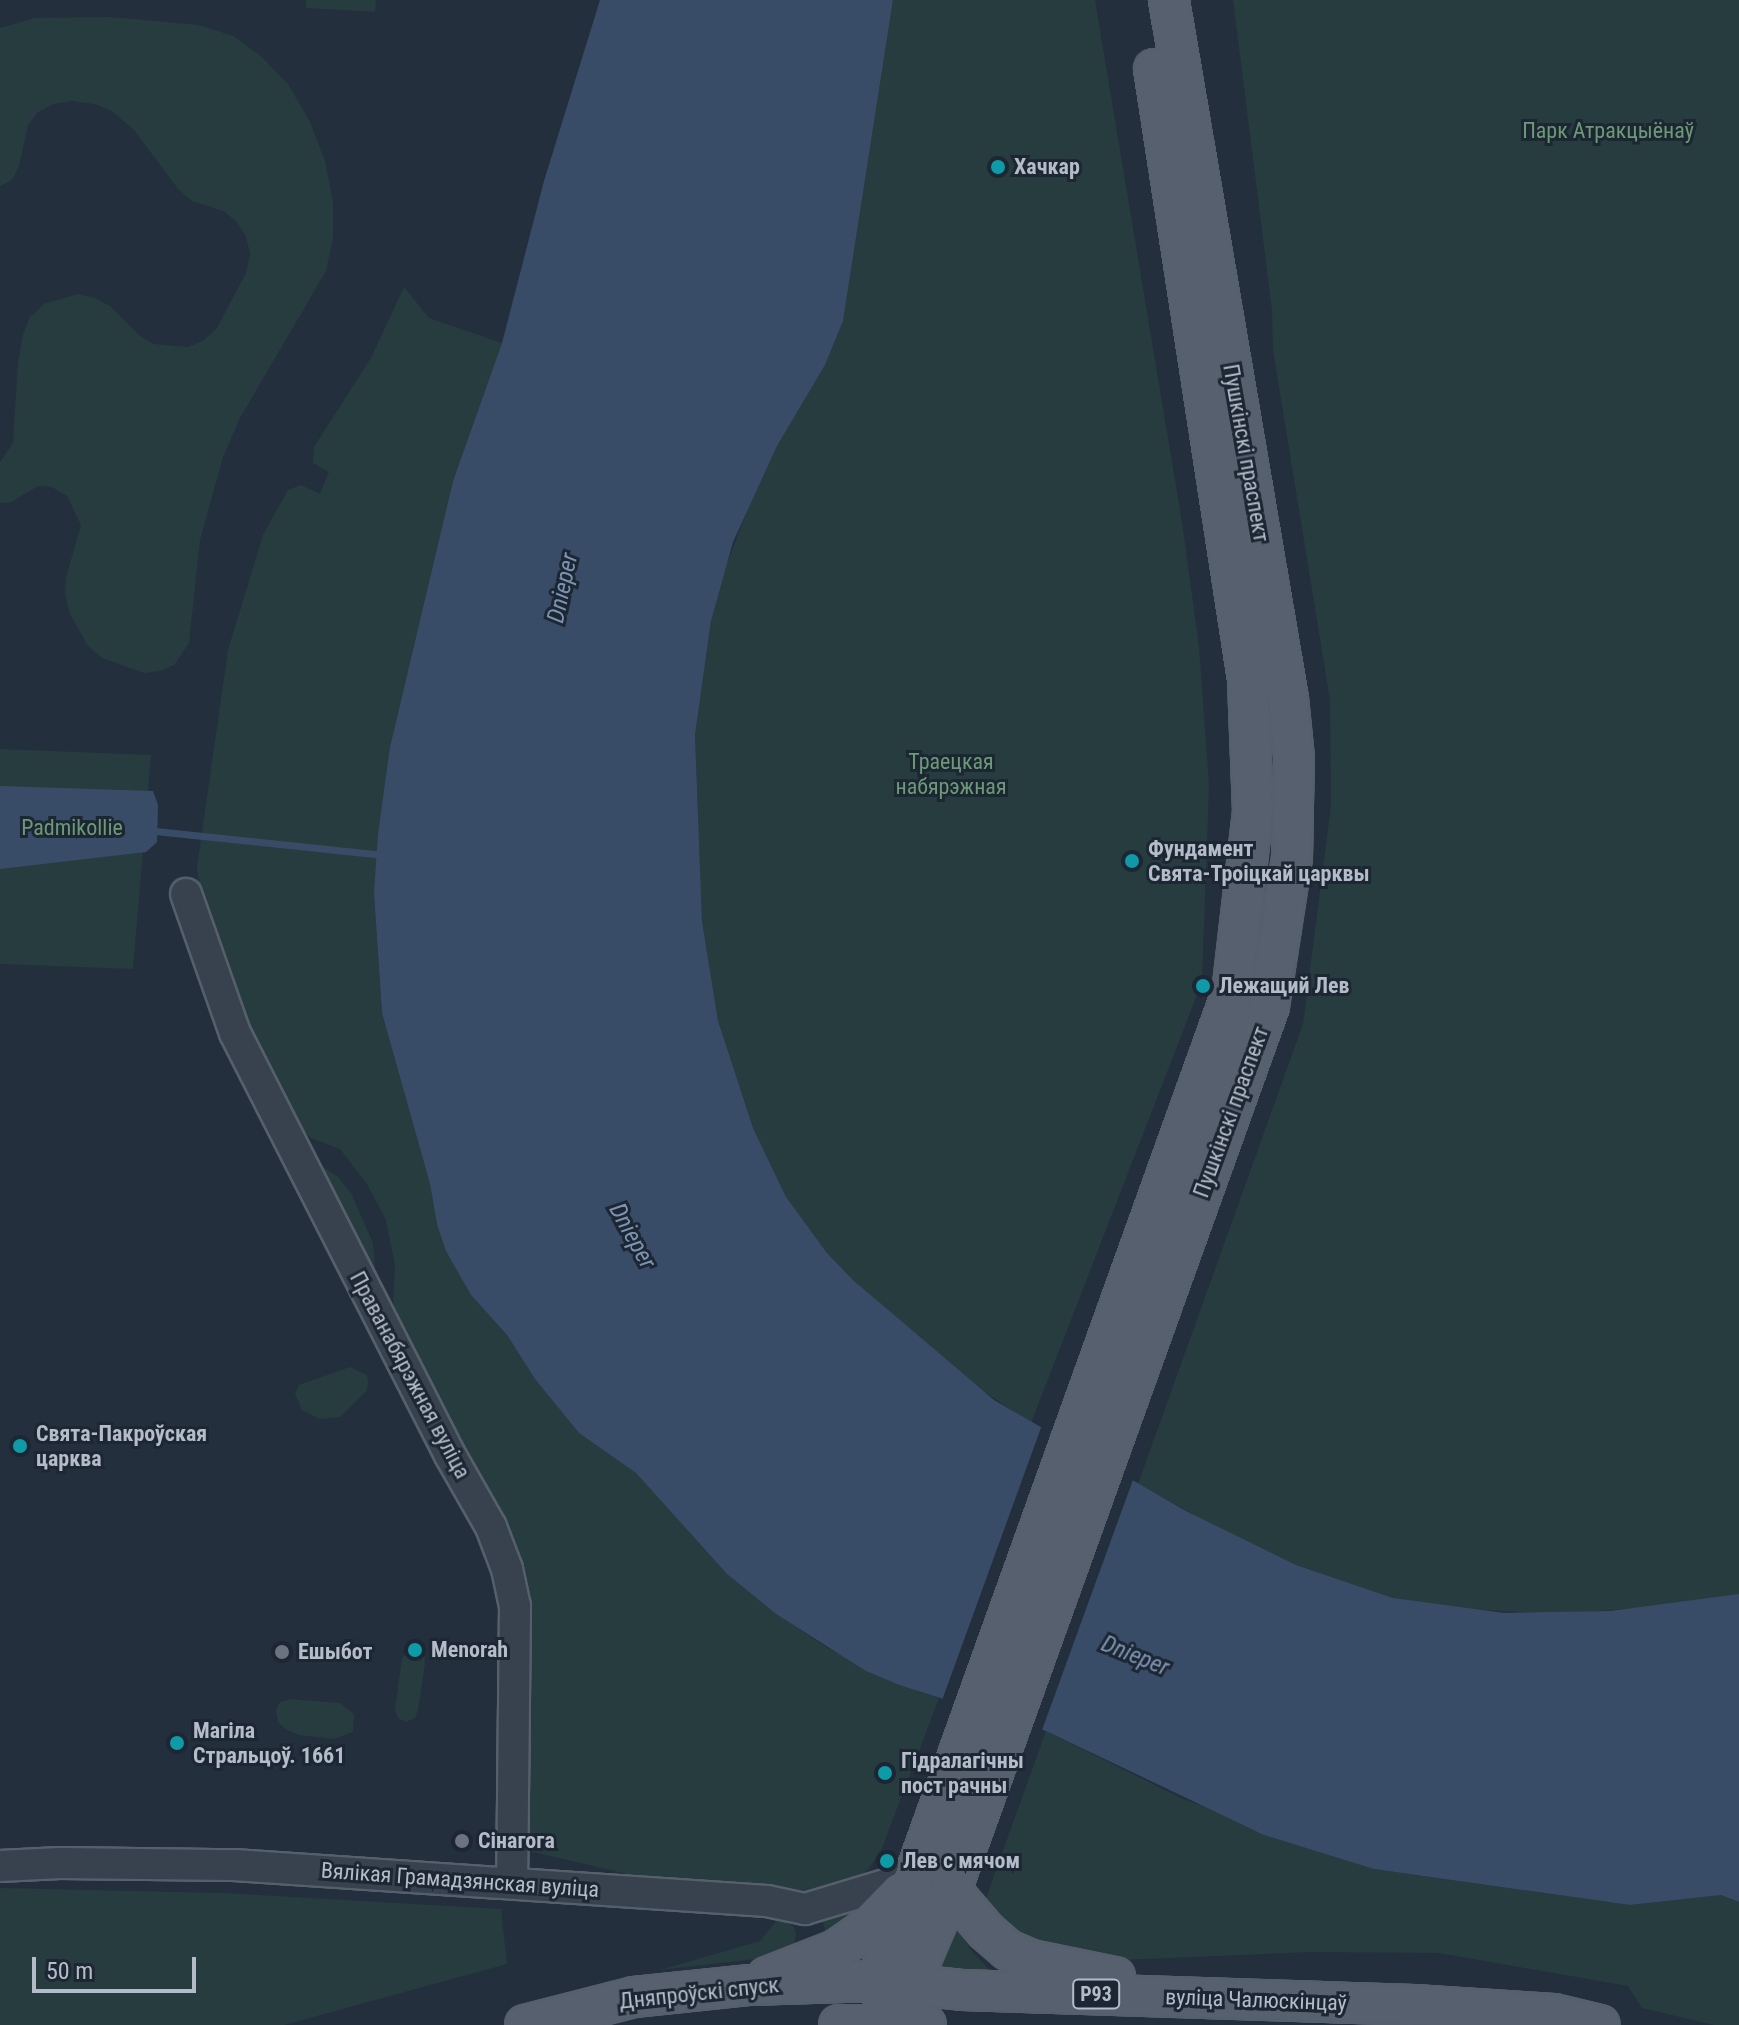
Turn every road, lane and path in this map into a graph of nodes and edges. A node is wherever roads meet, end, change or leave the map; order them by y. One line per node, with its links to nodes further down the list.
1 (1144, 0): 5 (main road, Пушкінскі праспект)
2 (1169, 0): 7 (main road, Пушкінскі праспект)
3 (186, 894): 6 (street, Праванабярэжная вуліца)
4 (0, 1866): 6 (street, Вялікая Грамадзянская вуліца)
5 (915, 1876): 8 (street, Вялікая Грамадзянская вуліца); 9 (main road, Пушкінскі праспект); 10 (main road, Пушкінскі праспект)
6 (512, 1883): 8 (street, Вялікая Грамадзянская вуліца)
7 (951, 1890): 10 (main road, Пушкінскі праспект); 12 (main road)
8 (805, 1909): 9 (street)
9 (804, 1959): 11 (main road, Пушкінскі праспект)
10 (894, 1981): 11 (main road, Дняпроўскі спуск / Р93); 12 (main road, вуліца Чалюскінцаў / Р93); 15 (main road, Пушкінскі праспект)
11 (750, 1985): 13 (main road, Дняпроўскі спуск / Р93)
12 (1280, 2001): 17 (main road, вуліца Чалюскінцаў / Р93)
13 (525, 2025)
14 (839, 2025): 15 (main road)
15 (893, 2025): 16 (main road)
16 (926, 2025)
17 (1600, 2025)

